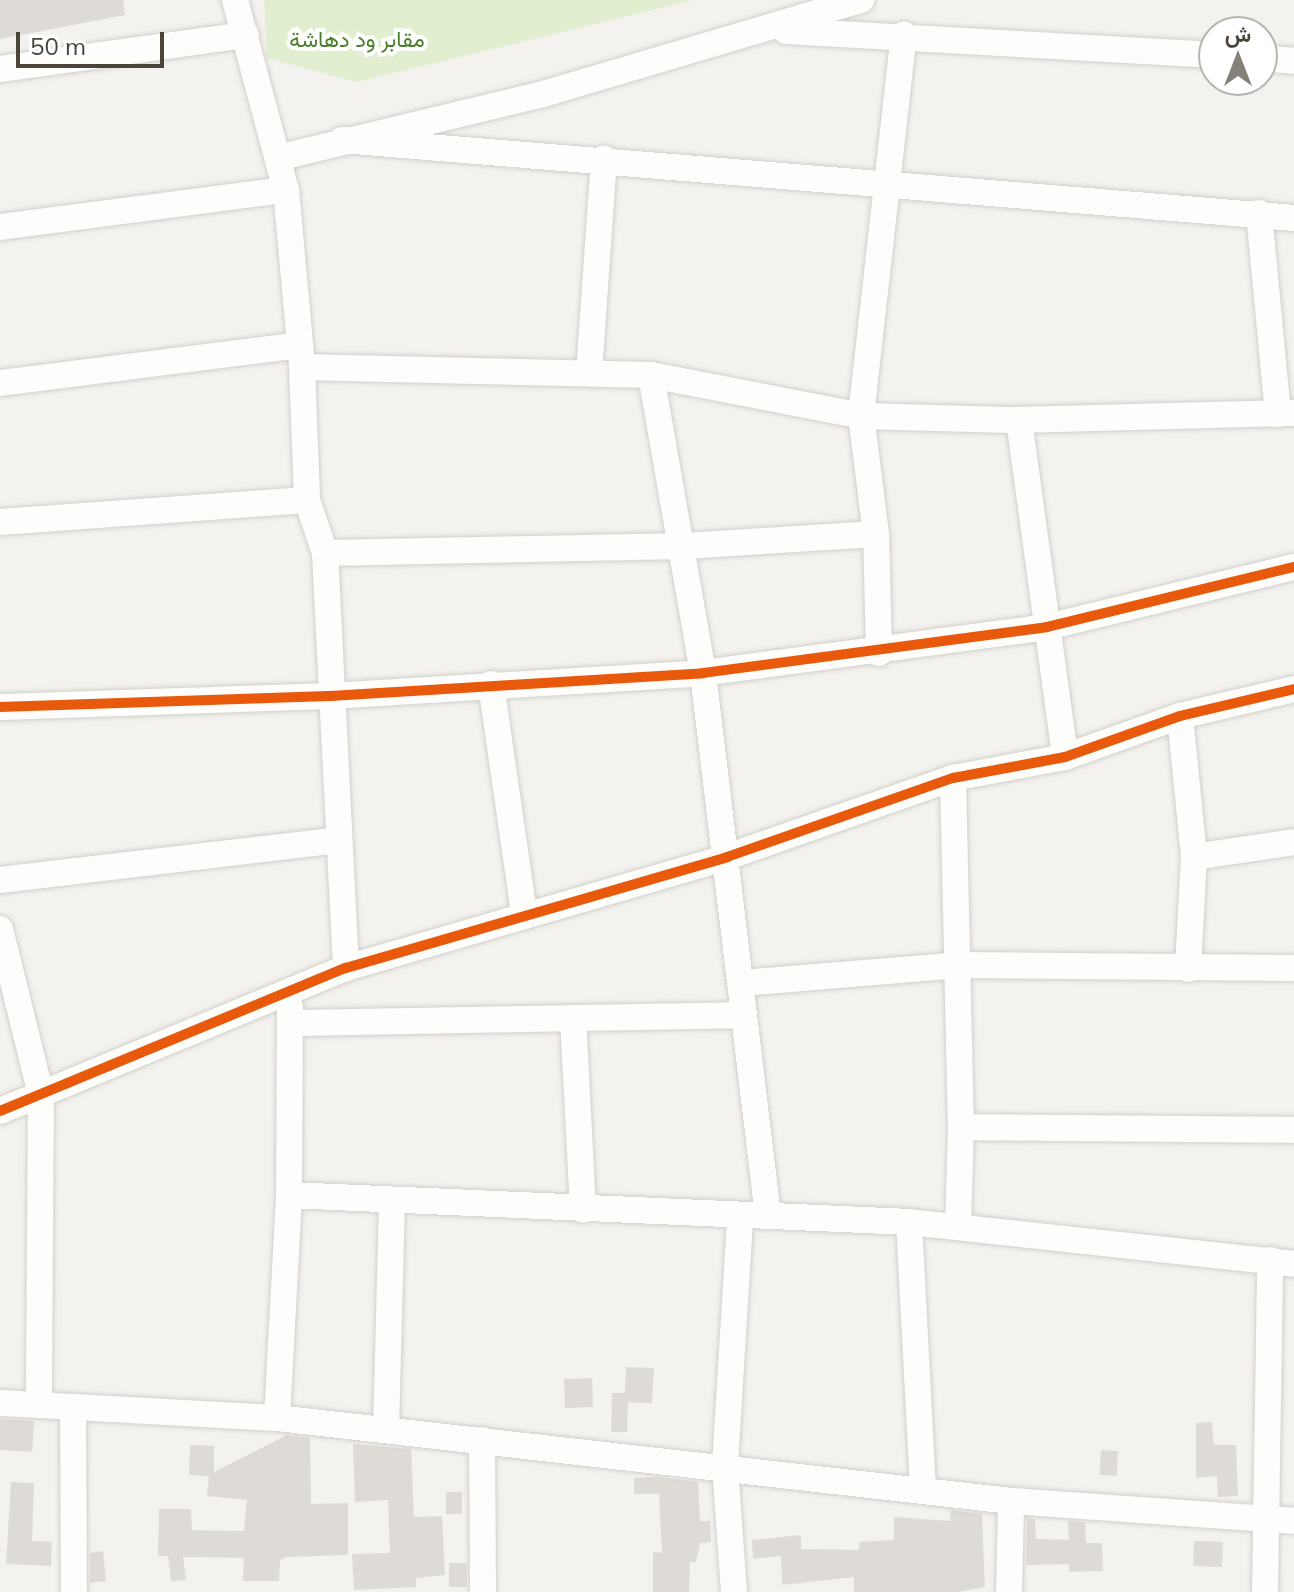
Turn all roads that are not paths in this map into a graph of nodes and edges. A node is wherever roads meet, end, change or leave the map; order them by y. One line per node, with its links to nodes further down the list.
1 (235, 0): 5 (street)
2 (861, 0): 3 (street)
3 (769, 31): 4 (street); 8 (street)
4 (904, 34): 6 (street); 11 (street)
5 (246, 35): 7 (street); 9 (street)
6 (1198, 54)
7 (0, 69)
8 (342, 140): 9 (street); 10 (street)
9 (281, 157): 12 (street)
10 (604, 159): 11 (street); 17 (street)
11 (887, 184): 13 (street); 21 (street)
12 (286, 190): 15 (street); 16 (street)
13 (1259, 213): 14 (street); 20 (street)
14 (1294, 218)
15 (0, 227)
16 (301, 356): 17 (street); 19 (street); 23 (street)
17 (589, 373): 18 (street)
18 (651, 375): 21 (street); 26 (street)
19 (0, 383)
20 (1286, 413): 22 (street)
21 (861, 416): 22 (street); 25 (street)
22 (1019, 420): 29 (street)
23 (307, 500): 24 (street); 27 (street)
24 (0, 522)
25 (876, 534): 26 (street); 30 (street)
26 (684, 546): 27 (street); 31 (street)
27 (325, 553): 34 (street)
28 (1294, 567): 29 (street)
29 (1047, 627): 30 (street); 37 (street)
30 (879, 653): 31 (street)
31 (703, 673): 32 (street); 41 (street)
32 (491, 684): 34 (street); 44 (street)
33 (1294, 689): 36 (street)
34 (331, 696): 35 (street); 39 (street)
35 (0, 707)
36 (1180, 716): 37 (street); 42 (street)
37 (1065, 757): 38 (street)
38 (953, 778): 41 (street); 46 (street)
39 (339, 840): 43 (street); 47 (street)
40 (1294, 842): 42 (street)
41 (727, 857): 44 (street); 50 (street)
42 (1194, 857): 49 (street)
43 (0, 880)
44 (524, 912): 47 (street)
45 (0, 929): 55 (street)
46 (959, 965): 49 (street); 50 (street); 57 (street)
47 (346, 968): 51 (street)
48 (1294, 968): 49 (street)
49 (1188, 969)
50 (742, 983): 52 (street)
51 (288, 994): 54 (street); 55 (street)
52 (741, 1015): 53 (street); 62 (street)
53 (573, 1018): 54 (street); 61 (street)
54 (293, 1023): 59 (street)
55 (41, 1095): 56 (street); 68 (street)
56 (0, 1111)
57 (961, 1127): 58 (street); 65 (street)
58 (1294, 1130)
59 (289, 1195): 60 (street); 70 (street)
60 (392, 1203): 61 (street); 71 (street)
61 (583, 1210): 63 (street)
62 (768, 1216): 63 (street); 64 (street)
63 (740, 1217): 73 (street)
64 (909, 1222): 65 (street); 74 (street)
65 (958, 1226): 66 (street)
66 (1282, 1262): 76 (street)
67 (0, 1403): 68 (street)
68 (39, 1405): 69 (street)
69 (73, 1408): 70 (street); 78 (street)
70 (277, 1418): 71 (street)
71 (386, 1430): 72 (street)
72 (482, 1440): 73 (street); 79 (street)
73 (725, 1465): 74 (street); 80 (street)
74 (923, 1489): 75 (street)
75 (1011, 1501): 76 (street); 81 (street)
76 (1267, 1519): 77 (street); 82 (street)
77 (1294, 1521)
78 (74, 1592)
79 (483, 1592)
80 (734, 1592)
81 (1009, 1592)
82 (1265, 1592)

